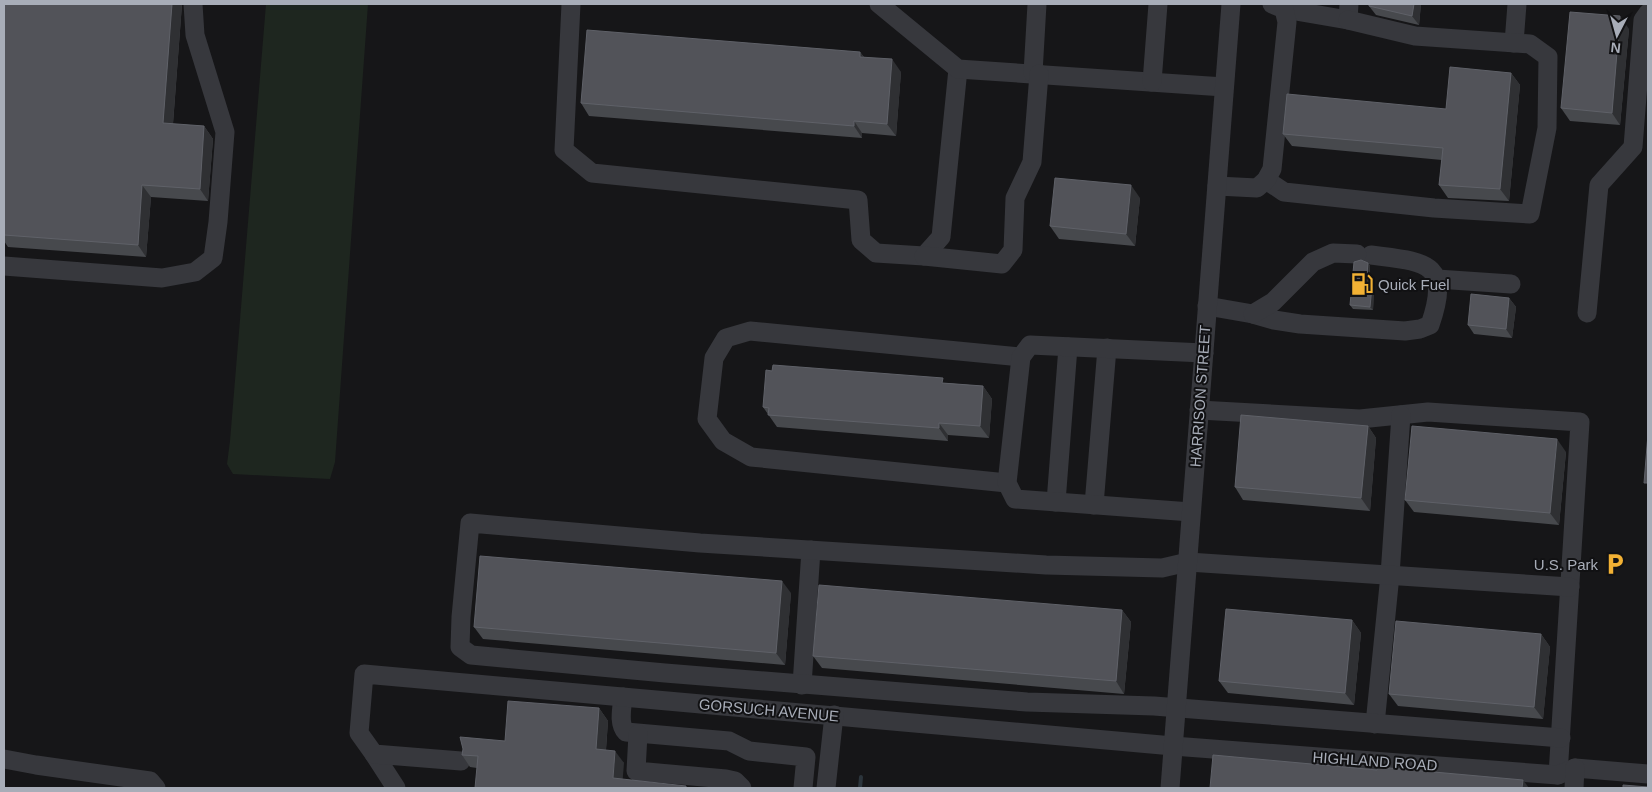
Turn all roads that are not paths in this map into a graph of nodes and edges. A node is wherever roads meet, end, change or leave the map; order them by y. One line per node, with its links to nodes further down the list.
1 (193, 4): 19 (street)
2 (571, 4): 18 (street)
3 (879, 4): 12 (street)
4 (1037, 4): 13 (street)
5 (1158, 4): 14 (street)
6 (1231, 4): 15 (street, HARRISON STREET)
7 (1517, 4): 11 (street)
8 (1278, 6): 9 (street); 16 (street)
9 (1348, 12): 11 (street)
10 (1648, 13): 23 (street)
11 (1514, 43): 16 (street)
12 (958, 69): 13 (street); 18 (street)
13 (1036, 74): 14 (street); 18 (street)
14 (1152, 82): 15 (street)
15 (1224, 87): 17 (street, HARRISON STREET)
16 (1266, 180): 17 (street)
17 (1217, 186): 22 (street, HARRISON STREET)
18 (924, 256)
19 (4, 266)
20 (1437, 278): 21 (street); 24 (street); 24 (street)
21 (1511, 284)
22 (1207, 306): 24 (street); 27 (street, HARRISON STREET)
23 (1587, 313)
24 (1253, 314)
25 (1068, 347): 26 (street); 28 (street); 32 (street)
26 (1107, 348): 27 (street); 33 (street)
27 (1204, 353): 29 (street, HARRISON STREET)
28 (1021, 356): 31 (street); 31 (street)
29 (1199, 410): 30 (street); 34 (street, HARRISON STREET)
30 (1401, 415): 37 (street); 38 (street)
31 (1007, 482): 32 (street)
32 (1056, 502): 33 (street)
33 (1094, 504): 34 (street)
34 (1191, 512): 36 (street, HARRISON STREET)
35 (812, 550): 36 (street); 39 (street); 39 (street)
36 (1188, 562): 37 (street); 41 (street, HARRISON STREET)
37 (1390, 575): 38 (street); 43 (street)
38 (1570, 587): 45 (street)
39 (802, 684): 41 (street)
40 (623, 697): 42 (street, GORSUCH AVENUE); 44 (street); 47 (street, GORSUCH AVENUE)
41 (1176, 707): 43 (street); 46 (street, HARRISON STREET)
42 (834, 716): 46 (street, GORSUCH AVENUE); 56 (street)
43 (1375, 724): 45 (street)
44 (638, 734): 54 (street); 55 (street)
45 (1562, 738): 50 (street)
46 (1173, 746): 50 (street, HIGHLAND ROAD); 57 (street, HARRISON STREET)
47 (374, 754): 49 (street); 53 (street)
48 (4, 759): 52 (street)
49 (461, 761)
50 (1567, 772): 51 (street, HIGHLAND ROAD); 58 (street)
51 (1648, 774)
52 (156, 788)
53 (396, 788)
54 (742, 788)
55 (803, 788)
56 (826, 788)
57 (1170, 788)
58 (1574, 788)

